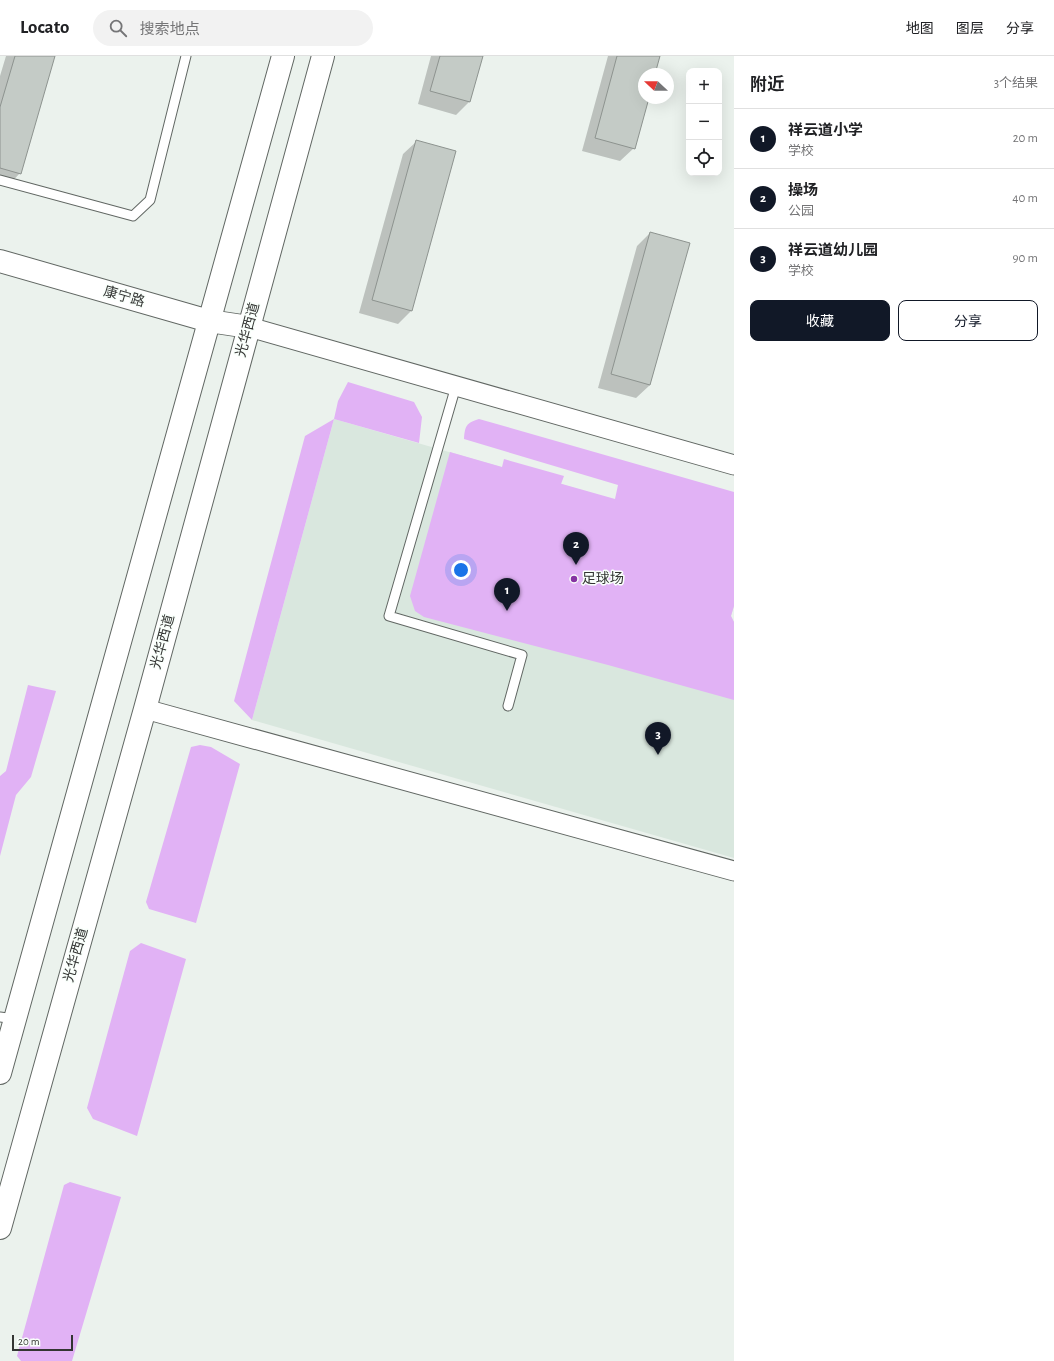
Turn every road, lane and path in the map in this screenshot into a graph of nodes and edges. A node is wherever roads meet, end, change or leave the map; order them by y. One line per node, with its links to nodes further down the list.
1 (186, 56): 4 (lane)
2 (283, 56): 6 (main road)
3 (323, 56): 7 (main road, 光华西道)
4 (0, 180)
5 (0, 262): 6 (main road, 康宁路)
6 (209, 321): 7 (main road, 康宁路); 13 (main road)
7 (249, 327): 8 (street); 11 (main road, 光华西道)
8 (456, 386): 9 (street); 10 (lane)
9 (734, 465)
10 (508, 706)
11 (145, 709): 12 (street); 15 (main road, 光华西道)
12 (734, 871)
13 (8, 1018): 14 (main road)
14 (0, 1073)
15 (0, 1228)

